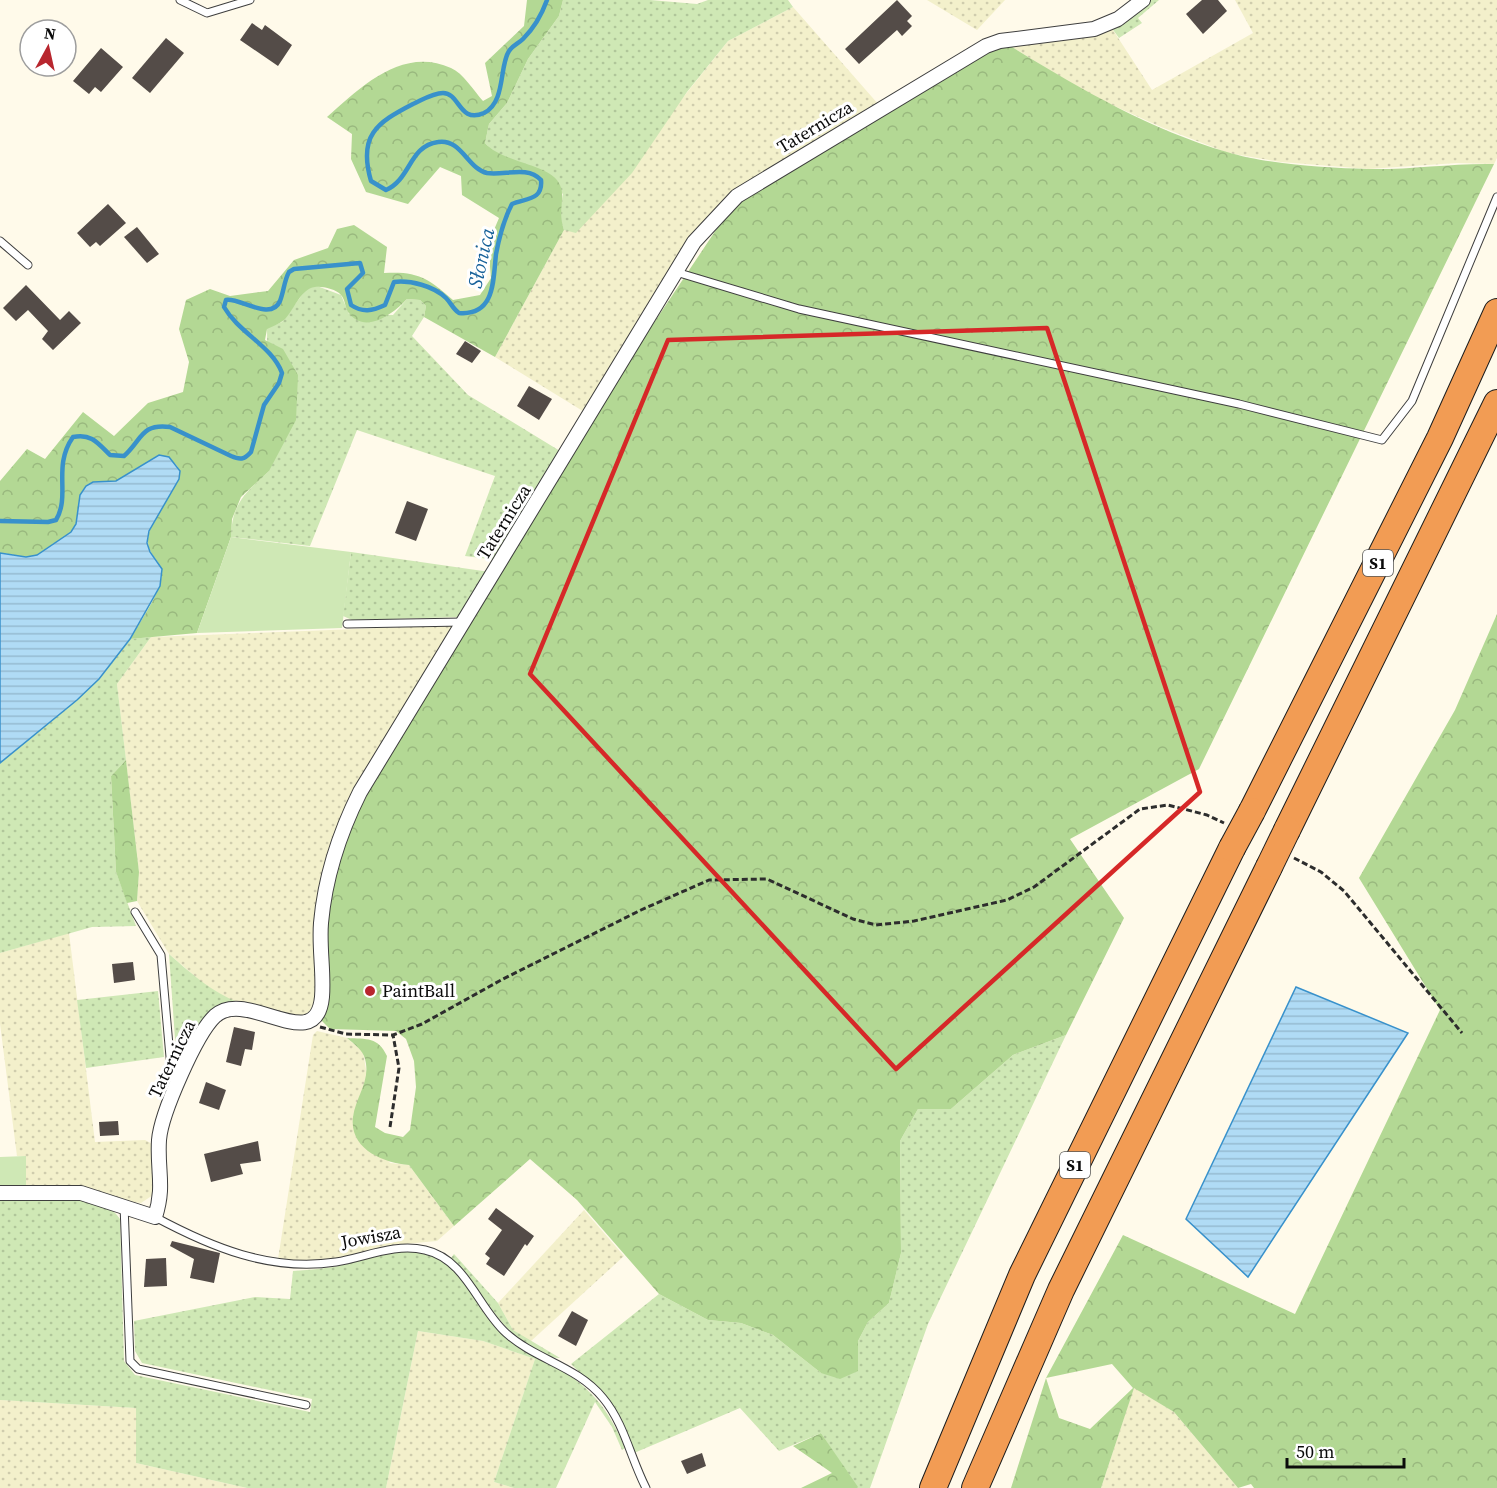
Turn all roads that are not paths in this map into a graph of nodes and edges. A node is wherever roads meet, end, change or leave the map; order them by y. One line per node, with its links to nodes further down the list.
1 (180, 0): 2 (lane)
2 (250, 0)
3 (1143, 0): 7 (street, Taternicza)
4 (1497, 198): 7 (lane)
5 (0, 241): 6 (lane)
6 (28, 265)
7 (676, 272): 10 (street, Taternicza)
8 (1497, 312): 19 (highway, S1, bridge)
9 (1497, 403): 20 (highway, S1, bridge)
10 (464, 621): 11 (lane); 13 (street, Taternicza)
11 (347, 624)
12 (135, 912): 13 (lane)
13 (176, 1087): 16 (street, Taternicza)
14 (0, 1193): 15 (street, Jowisza)
15 (124, 1205): 16 (street, Jowisza); 17 (lane)
16 (155, 1217): 18 (lane, Jowisza)
17 (306, 1405)
18 (646, 1488)
19 (933, 1488)
20 (975, 1488)

